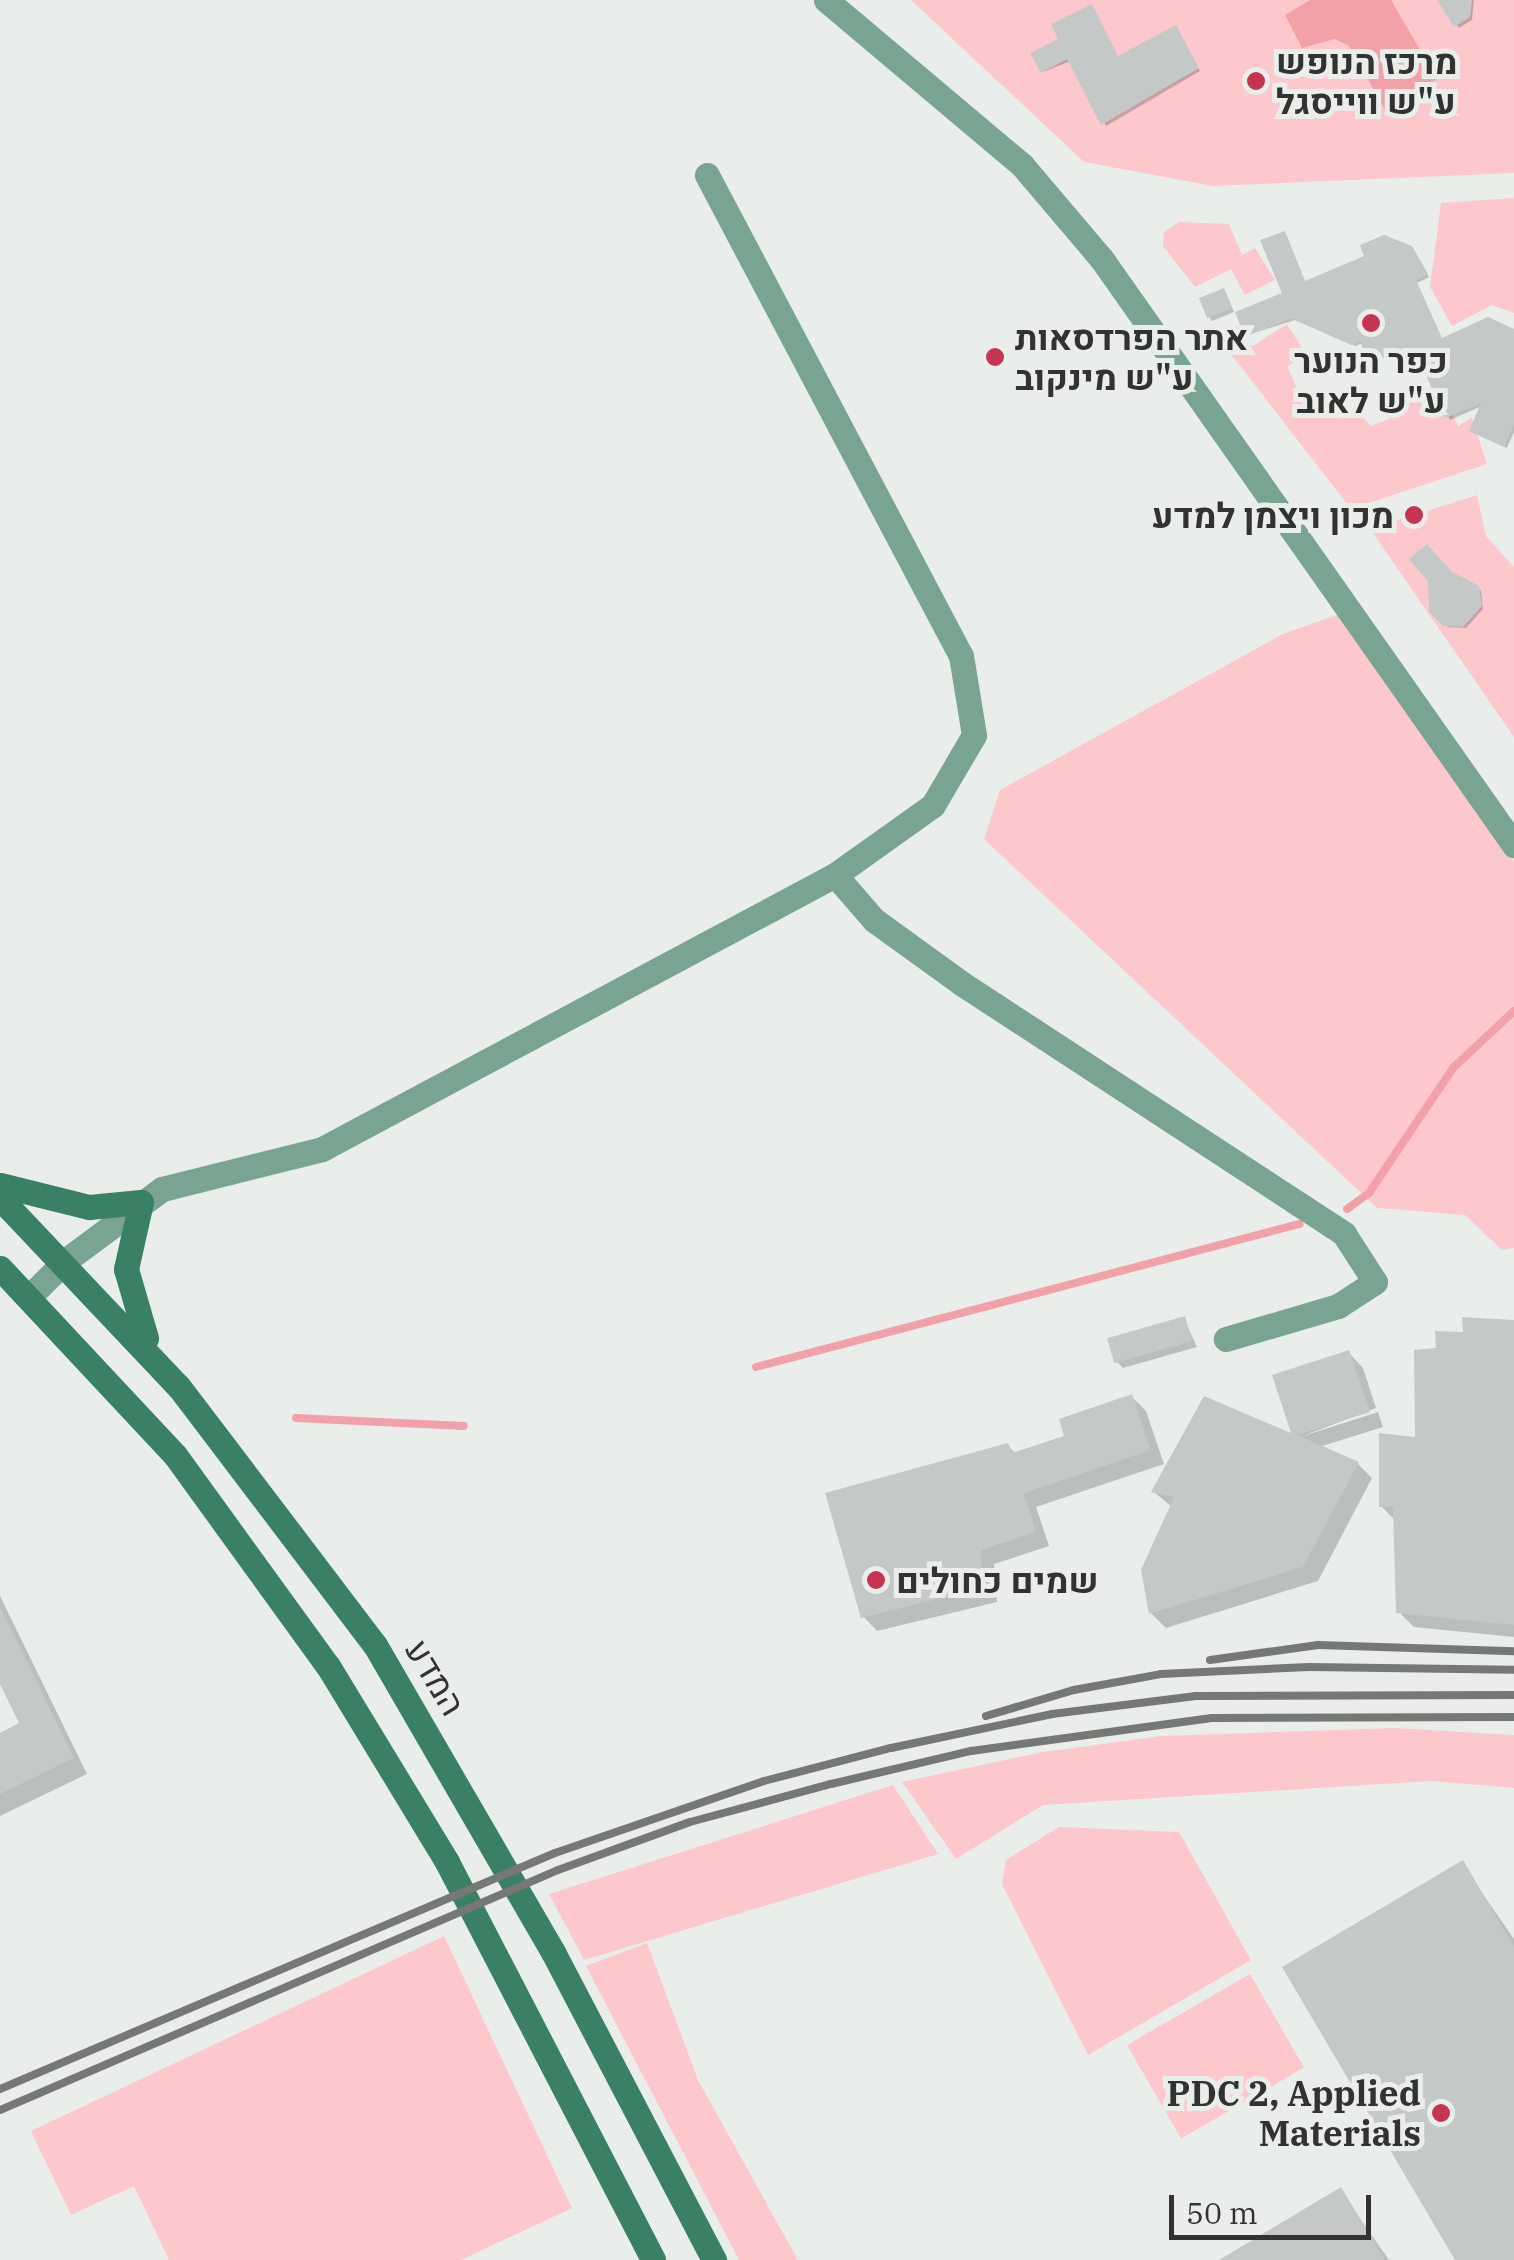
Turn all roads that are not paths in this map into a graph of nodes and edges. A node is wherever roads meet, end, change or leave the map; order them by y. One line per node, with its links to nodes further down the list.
1 (826, 0): 3 (street)
2 (708, 174): 4 (street)
3 (1514, 844)
4 (835, 874): 7 (street); 11 (street)
5 (0, 1185): 7 (main road)
6 (0, 1198): 8 (main road, המדע)
7 (141, 1202): 8 (street); 12 (main road)
8 (65, 1261): 10 (street); 12 (main road, המדע)
9 (0, 1268): 10 (main road)
10 (30, 1296): 13 (main road)
11 (1226, 1338)
12 (180, 1388): 14 (main road, המדע)
13 (653, 2260)
14 (714, 2260)

